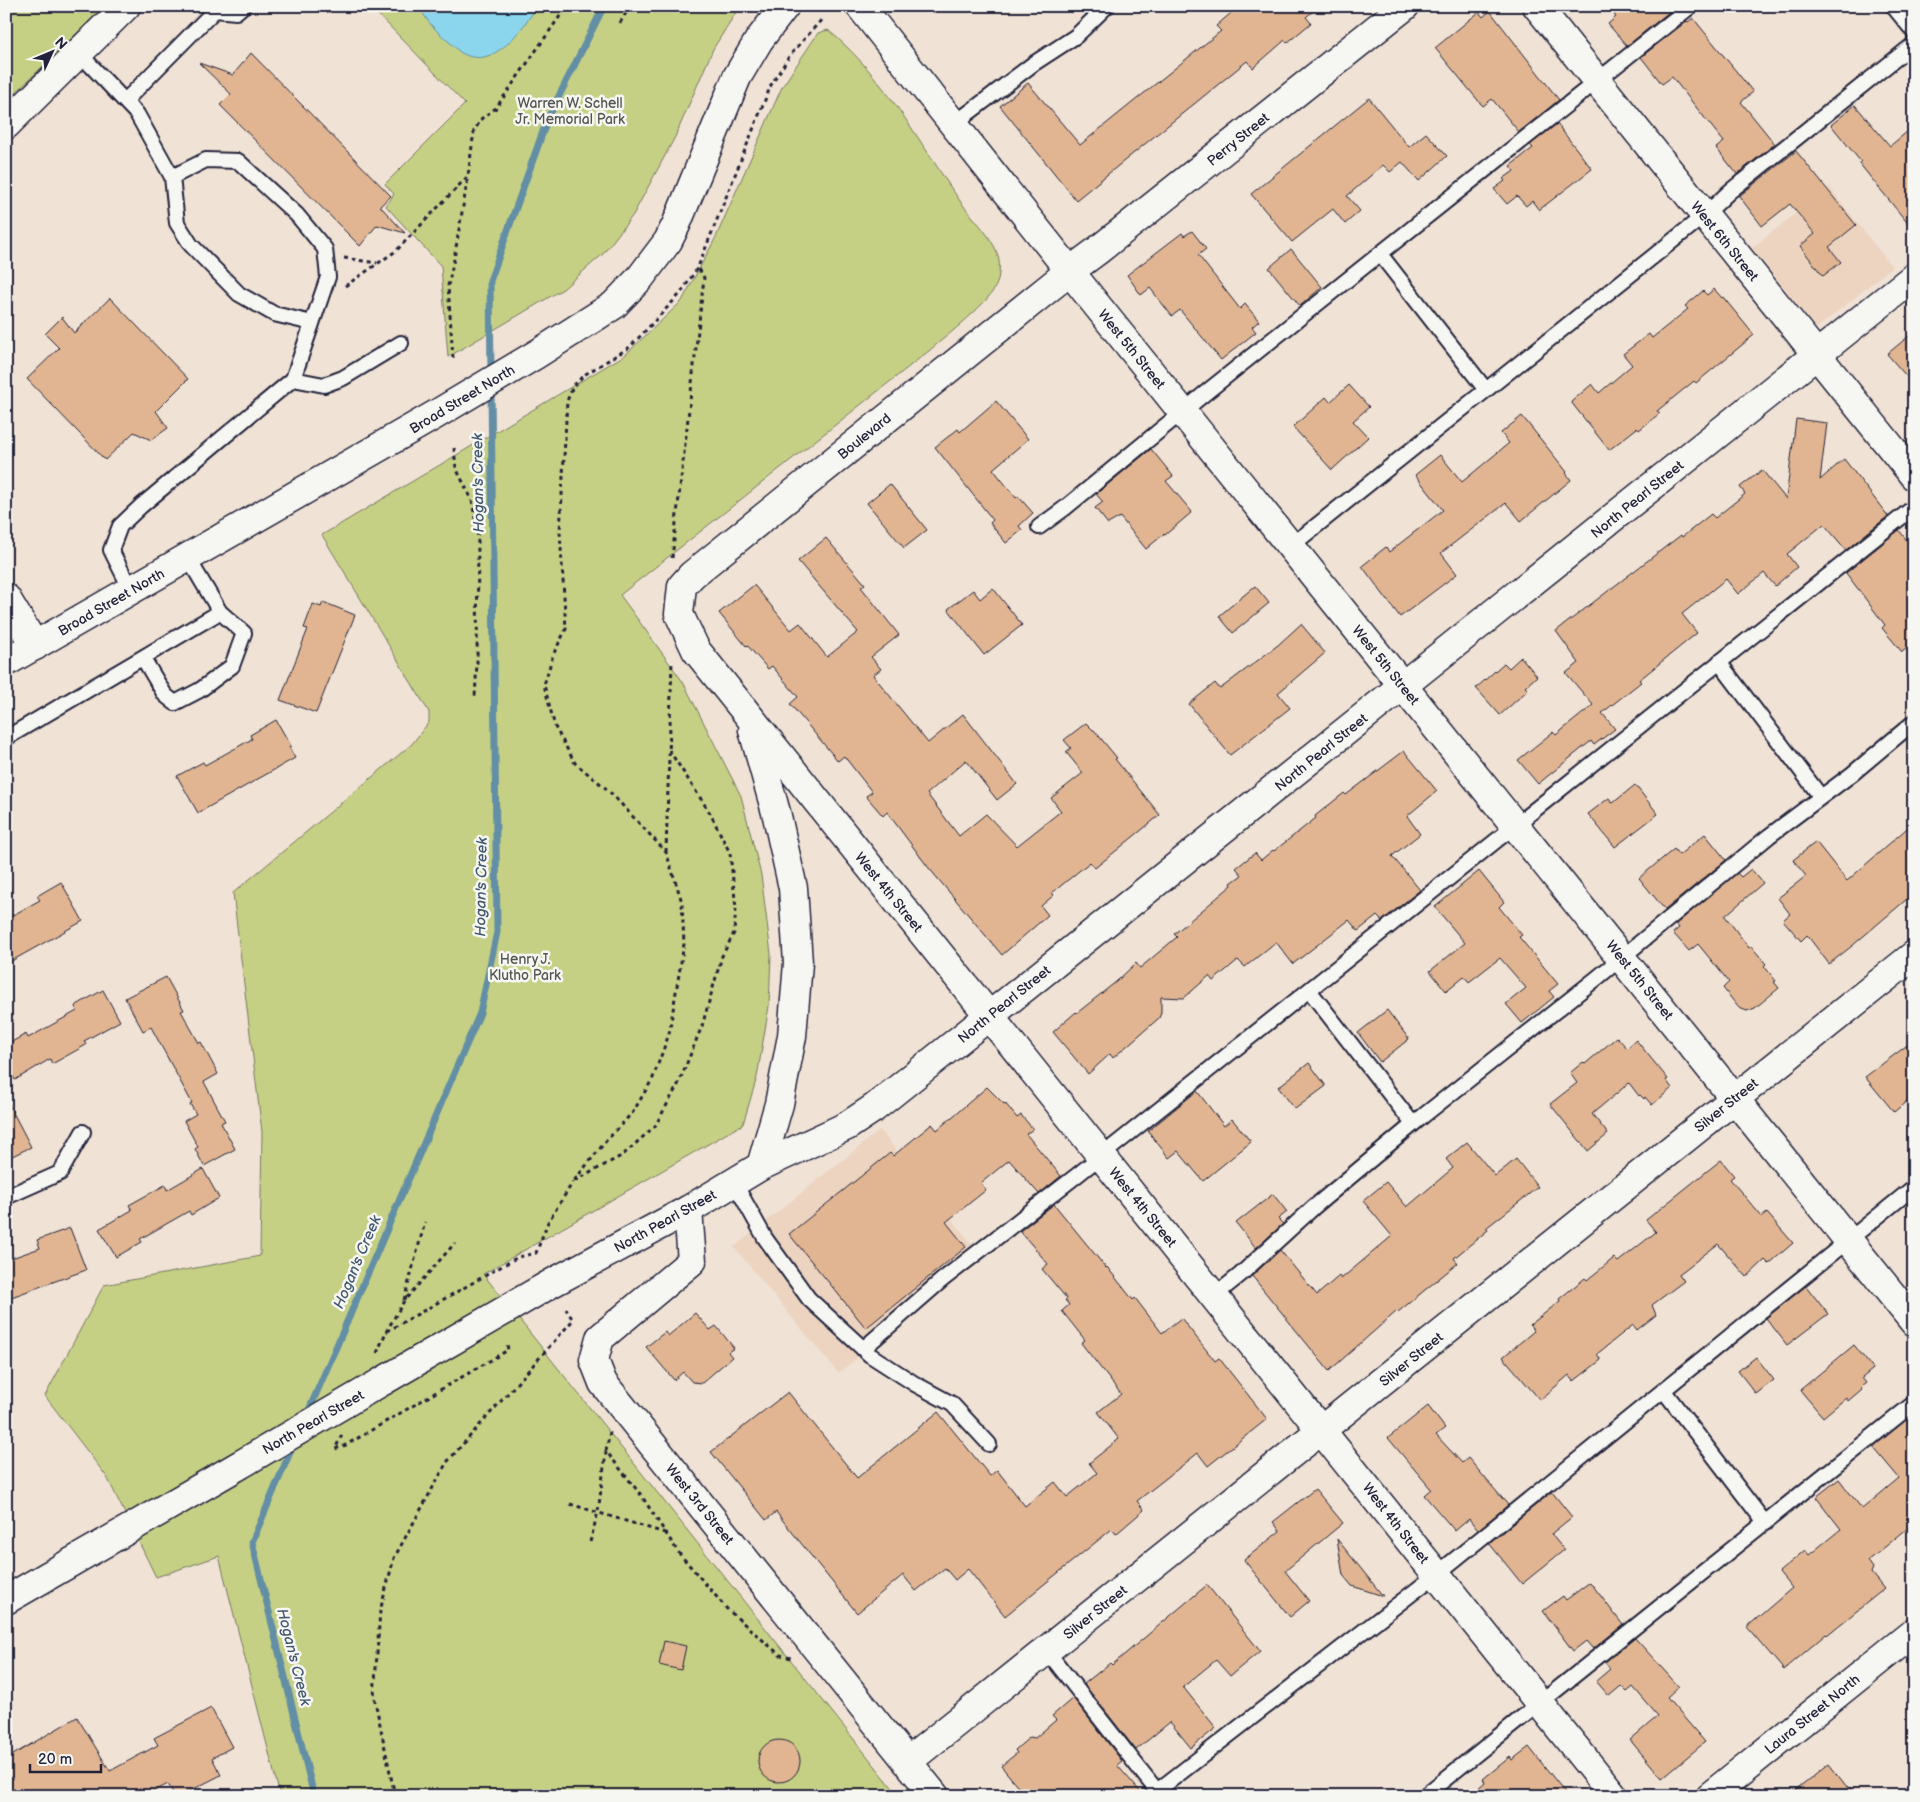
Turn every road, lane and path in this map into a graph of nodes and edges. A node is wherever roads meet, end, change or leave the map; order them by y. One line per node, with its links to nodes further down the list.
1 (126, 6): 16 (street)
2 (243, 6): 18 (lane)
3 (567, 6): 21 (path)
4 (630, 6): 13 (path)
5 (785, 6): 43 (street, Broad Street North)
6 (860, 6): 19 (street, West 5th Street)
7 (1107, 6): 19 (lane)
8 (1405, 6): 28 (street, Perry Street)
9 (1537, 6): 17 (street, West 6th Street)
10 (1692, 6): 17 (lane)
11 (1893, 6): 14 (lane)
12 (823, 18): 27 (path)
13 (620, 23)
14 (1914, 32)
15 (1914, 44): 23 (lane)
16 (79, 53): 18 (lane); 20 (street)
17 (1597, 81): 23 (street, West 6th Street); 24 (lane)
18 (125, 101): 22 (lane)
19 (954, 124): 28 (street, West 5th Street)
20 (6, 125)
21 (468, 176): 26 (path); 34 (path)
22 (172, 177): 31 (lane); 31 (lane)
23 (1705, 215): 33 (street, West 6th Street); 36 (lane)
24 (1380, 254): 36 (lane); 37 (lane)
25 (343, 258): 26 (path)
26 (378, 263): 30 (path)
27 (698, 267): 44 (path); 62 (path)
28 (1070, 271): 37 (street, West 5th Street); 48 (street, Boulevard)
29 (1914, 277): 33 (street, North Pearl Street)
30 (341, 289)
31 (312, 323): 35 (lane)
32 (401, 343): 35 (lane)
33 (1817, 355): 39 (street, West 6th Street); 54 (street, North Pearl Street)
34 (453, 358)
35 (293, 379): 45 (lane)
36 (1486, 390): 42 (lane)
37 (1182, 412): 41 (lane); 42 (street, West 5th Street)
38 (454, 448): 55 (path)
39 (1914, 476)
40 (1914, 507): 53 (lane)
41 (1039, 527)
42 (1291, 546): 54 (street, West 5th Street)
43 (188, 558): 45 (street, Broad Street North); 47 (lane)
44 (672, 559)
45 (131, 590): 49 (street, Broad Street North)
46 (6, 598): 49 (street)
47 (220, 612): 50 (lane); 50 (lane)
48 (680, 614): 56 (street, West 4th Street)
49 (35, 646): 52 (street, Broad Street North)
50 (143, 658): 58 (lane)
51 (672, 661): 59 (path)
52 (6, 662)
53 (1718, 662): 60 (lane); 61 (lane)
54 (1403, 686): 61 (street, West 5th Street); 66 (street, North Pearl Street)
55 (474, 697)
56 (749, 717): 66 (street, West 4th Street); 71 (street)
57 (1914, 722): 60 (lane)
58 (6, 738)
59 (669, 750): 62 (path); 72 (path)
60 (1821, 797): 64 (lane)
61 (1515, 825): 64 (street, West 5th Street); 65 (lane)
62 (666, 852): 72 (path)
63 (1914, 955): 67 (street, Silver Street)
64 (1622, 958): 67 (street, West 5th Street); 68 (lane)
65 (1308, 990): 68 (lane); 70 (lane)
66 (989, 1017): 70 (street, West 4th Street); 71 (street, North Pearl Street)
67 (1735, 1098): 78 (street, West 5th Street); 89 (street, Silver Street)
68 (1413, 1124): 81 (lane)
69 (83, 1132): 75 (lane)
70 (1101, 1155): 81 (street, West 4th Street); 86 (lane)
71 (761, 1166): 73 (street, North Pearl Street)
72 (573, 1182): 80 (path)
73 (734, 1182): 76 (street, North Pearl Street); 86 (lane)
74 (1914, 1187): 78 (lane)
75 (6, 1197)
76 (688, 1210): 99 (street, North Pearl Street, bridge); 104 (street, West 3rd Street)
77 (425, 1222): 82 (path)
78 (1848, 1239): 84 (street, West 5th Street); 87 (lane)
79 (455, 1243): 82 (path)
80 (536, 1253)
81 (1214, 1296): 89 (street, West 4th Street)
82 (404, 1301): 85 (path)
83 (566, 1309): 105 (path)
84 (1914, 1322)
85 (386, 1332)
86 (863, 1349): 91 (lane)
87 (1664, 1391): 95 (lane); 98 (lane)
88 (1914, 1403): 95 (lane)
89 (1322, 1430): 98 (street, West 4th Street); 101 (street, Silver Street)
90 (610, 1431): 92 (path)
91 (989, 1444)
92 (606, 1451): 94 (path); 96 (path)
93 (570, 1504): 94 (path)
94 (598, 1512): 96 (path); 97 (path)
95 (1764, 1523): 103 (lane)
96 (665, 1533): 102 (path)
97 (590, 1542)
98 (1437, 1574): 101 (lane); 103 (street, West 4th Street)
99 (6, 1600)
100 (1914, 1632): 109 (street, Laura Street North)
101 (1047, 1651): 104 (street, Silver Street)
102 (794, 1660)
103 (1540, 1703): 107 (lane); 108 (street, West 4th Street)
104 (908, 1762): 106 (street, West 3rd Street)
105 (396, 1796)
106 (935, 1796)
107 (1424, 1796)
108 (1614, 1796)
109 (1710, 1796)

